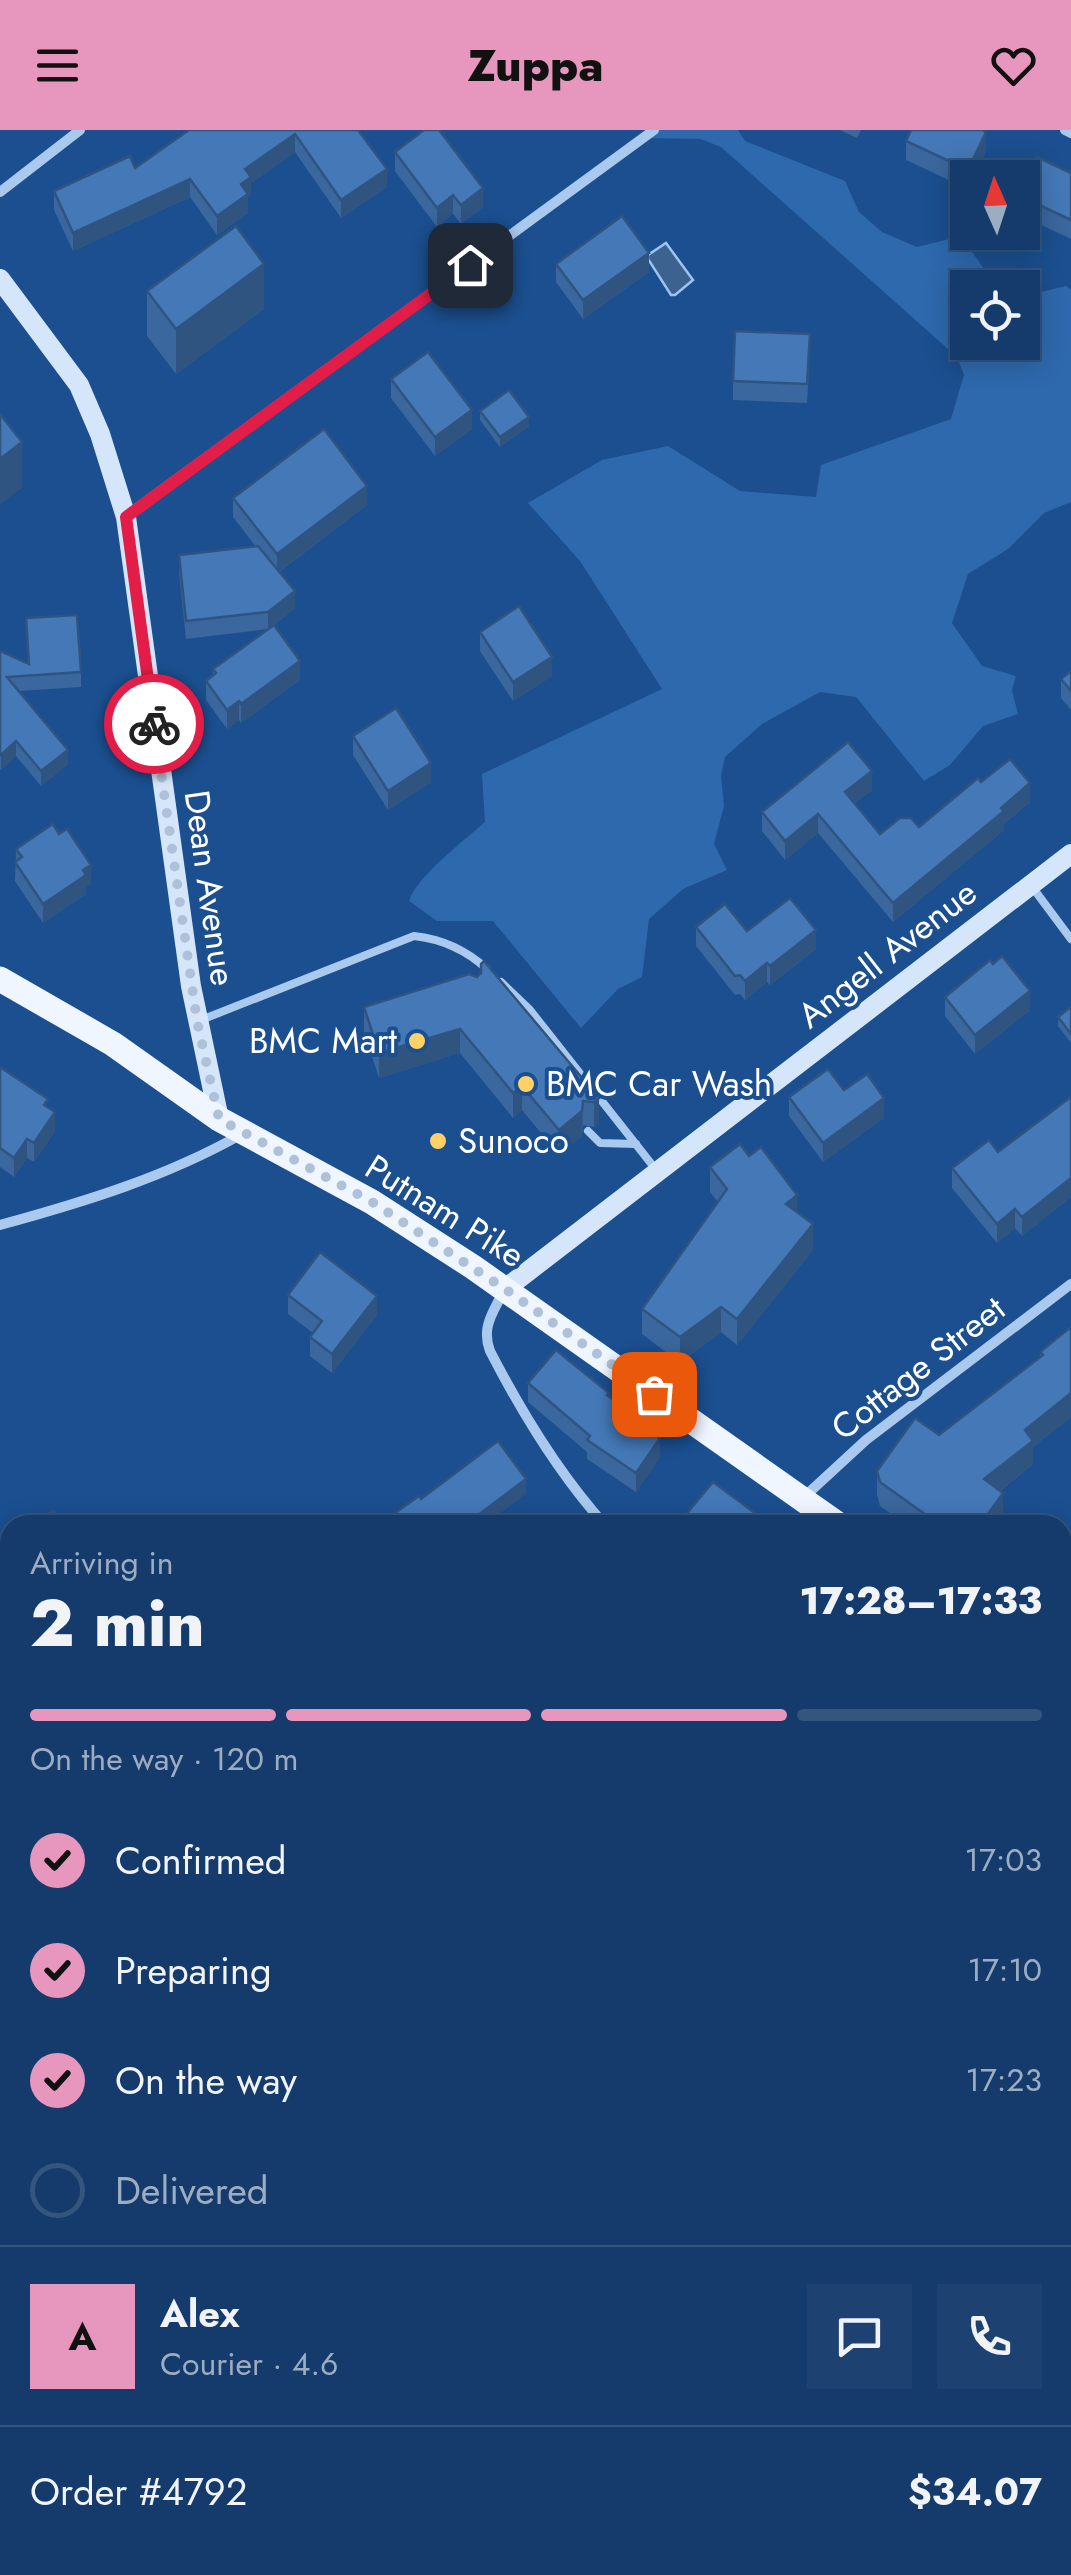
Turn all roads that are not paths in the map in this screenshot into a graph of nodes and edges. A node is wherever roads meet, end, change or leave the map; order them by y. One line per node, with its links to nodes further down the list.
1 (80, 130): 3 (street)
2 (654, 130): 5 (street)
3 (0, 192)
4 (0, 280): 5 (street, Dean Avenue)
5 (126, 517): 12 (street, Dean Avenue)
6 (1071, 854): 7 (street, Angell Avenue)
7 (1030, 884): 8 (lane); 17 (street, Angell Avenue)
8 (1071, 939)
9 (474, 958): 10 (lane); 12 (lane); 16 (lane)
10 (472, 968)
11 (0, 979): 13 (main road, Putnam Pike)
12 (197, 1021): 13 (street, Dean Avenue)
13 (219, 1119): 15 (main road, Putnam Pike)
14 (588, 1131): 16 (lane)
15 (243, 1134): 18 (street); 20 (main road, Putnam Pike)
16 (636, 1144): 17 (lane)
17 (657, 1171): 20 (street, Angell Avenue)
18 (0, 1225)
19 (1071, 1284): 21 (street, Cottage Street)
20 (505, 1289): 21 (main road, Putnam Pike); 22 (street)
21 (802, 1499): 23 (main road, Putnam Pike)
22 (596, 1515)
23 (824, 1515)

